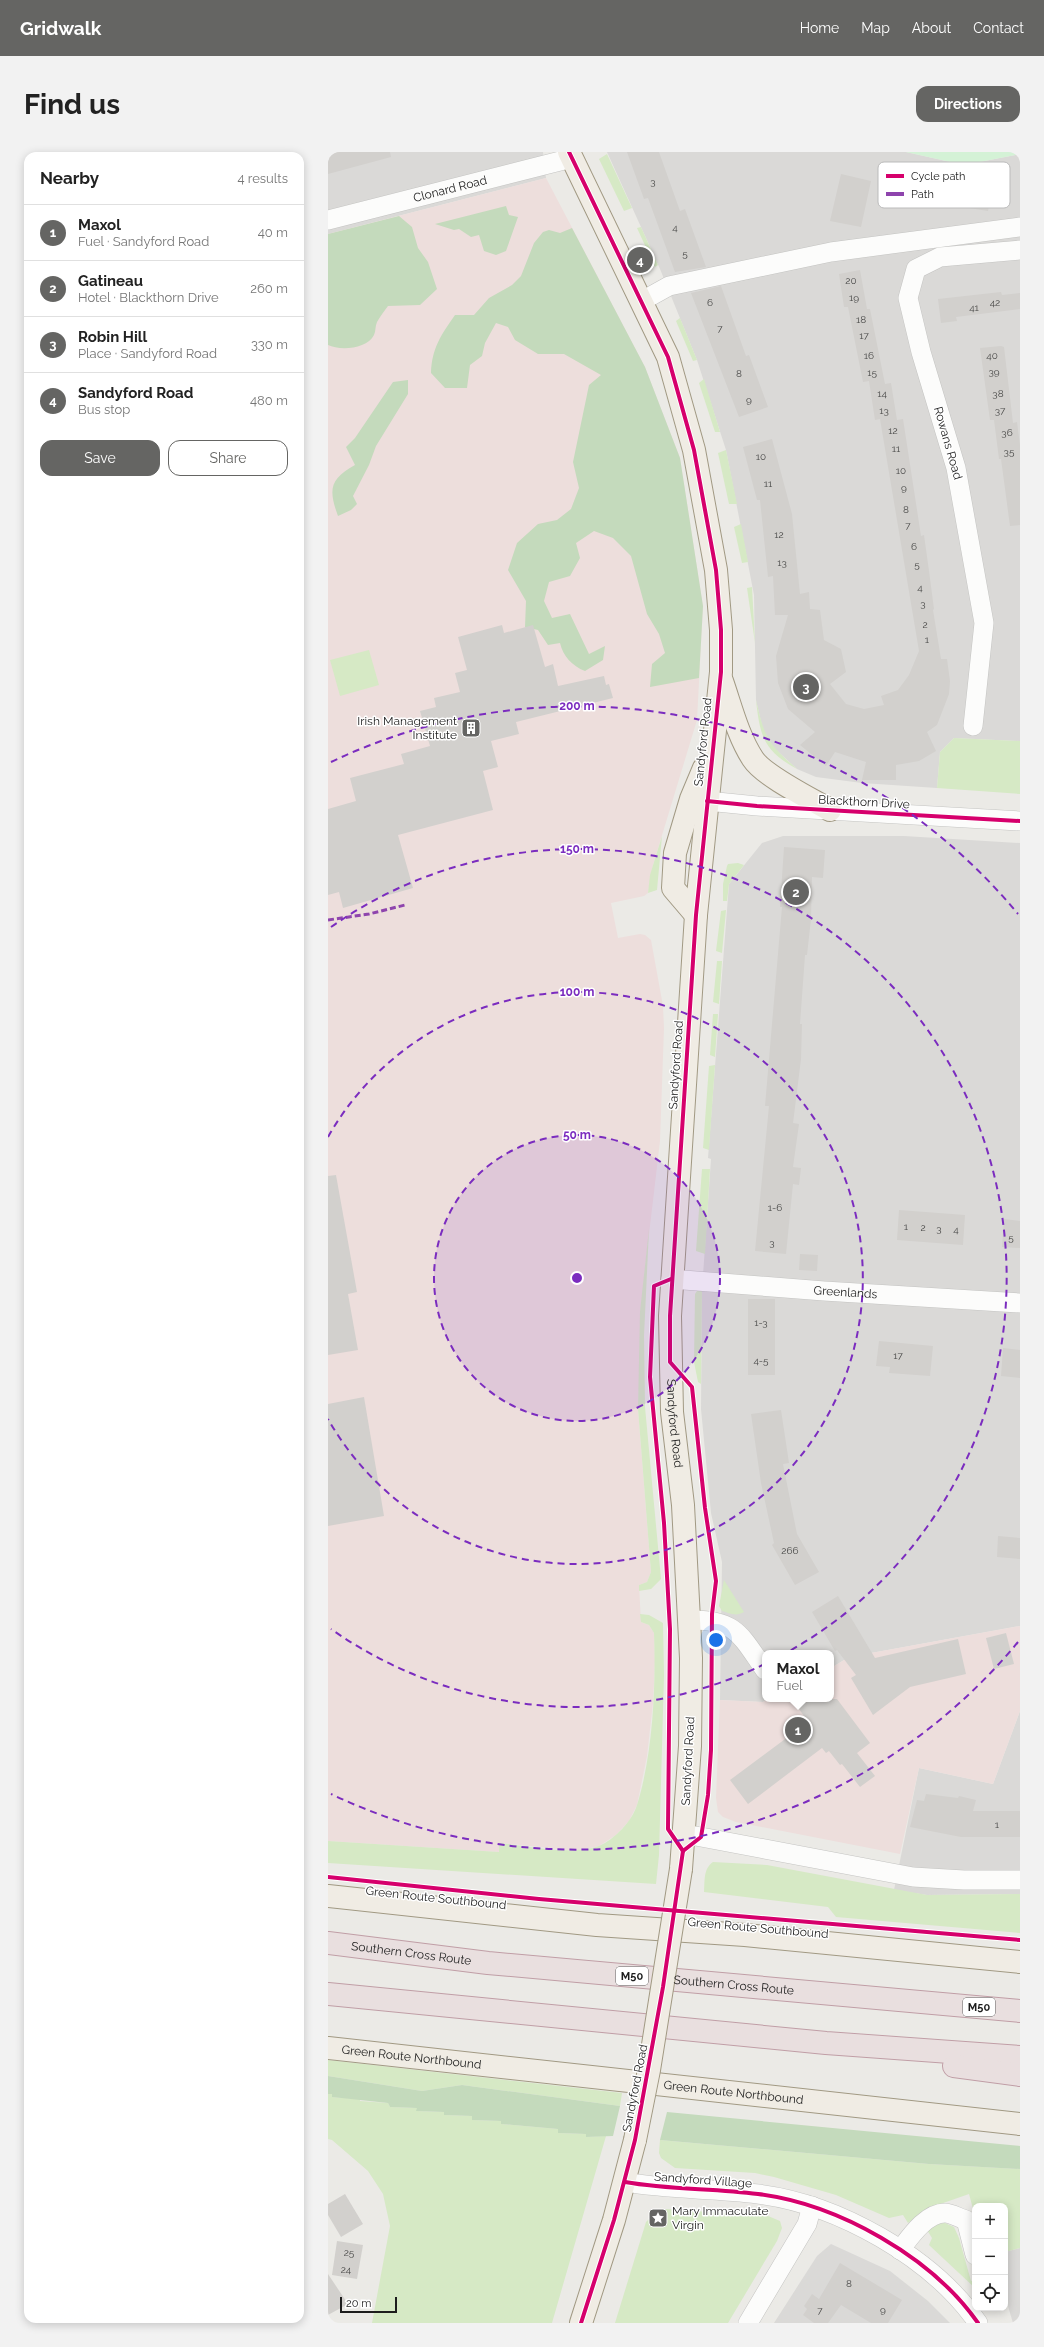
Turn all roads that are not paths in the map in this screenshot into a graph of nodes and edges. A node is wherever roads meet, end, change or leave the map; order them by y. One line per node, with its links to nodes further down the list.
1 (570, 155): 2 (street, Clonard Road); 5 (main road, Sandyford Road)
2 (328, 220)
3 (1020, 227): 5 (street)
4 (1020, 250): 7 (street, Rowans Road)
5 (642, 301): 6 (main road, Sandyford Road)
6 (720, 677): 8 (main road, Sandyford Road); 10 (main road)
7 (973, 726)
8 (712, 750): 9 (main road, Sandyford Road); 12 (main road, Sandyford Road)
9 (707, 801): 10 (street, Blackthorn Drive); 12 (main road, Sandyford Road)
10 (830, 810): 11 (street, Blackthorn Drive)
11 (1020, 821)
12 (696, 915): 13 (main road, Sandyford Road)
13 (671, 1279): 14 (street, Greenlands); 15 (main road, Sandyford Road)
14 (1020, 1303)
15 (690, 1620): 16 (street); 17 (main road, Sandyford Road)
16 (762, 1666)
17 (685, 1834): 18 (street); 29 (main road, Sandyford Road, bridge)
18 (1020, 1880)
19 (328, 1896): 21 (main road, Green Route Southbound)
20 (328, 1943): 23 (highway, Southern Cross Route / M50)
21 (1020, 1962)
22 (328, 1994): 24 (highway)
23 (1020, 2011)
24 (826, 2043): 26 (highway); 27 (highway)
25 (328, 2048): 28 (main road, Green Route Northbound)
26 (1020, 2057)
27 (1020, 2075)
28 (1020, 2124)
29 (625, 2182): 30 (street, Sandyford Village); 33 (main road, Sandyford Road)
30 (812, 2206): 32 (street, Sandyford Village); 34 (street)
31 (972, 2243): 32 (street)
32 (900, 2250): 35 (street, Sandyford Village)
33 (582, 2323)
34 (748, 2323)
35 (978, 2323)

